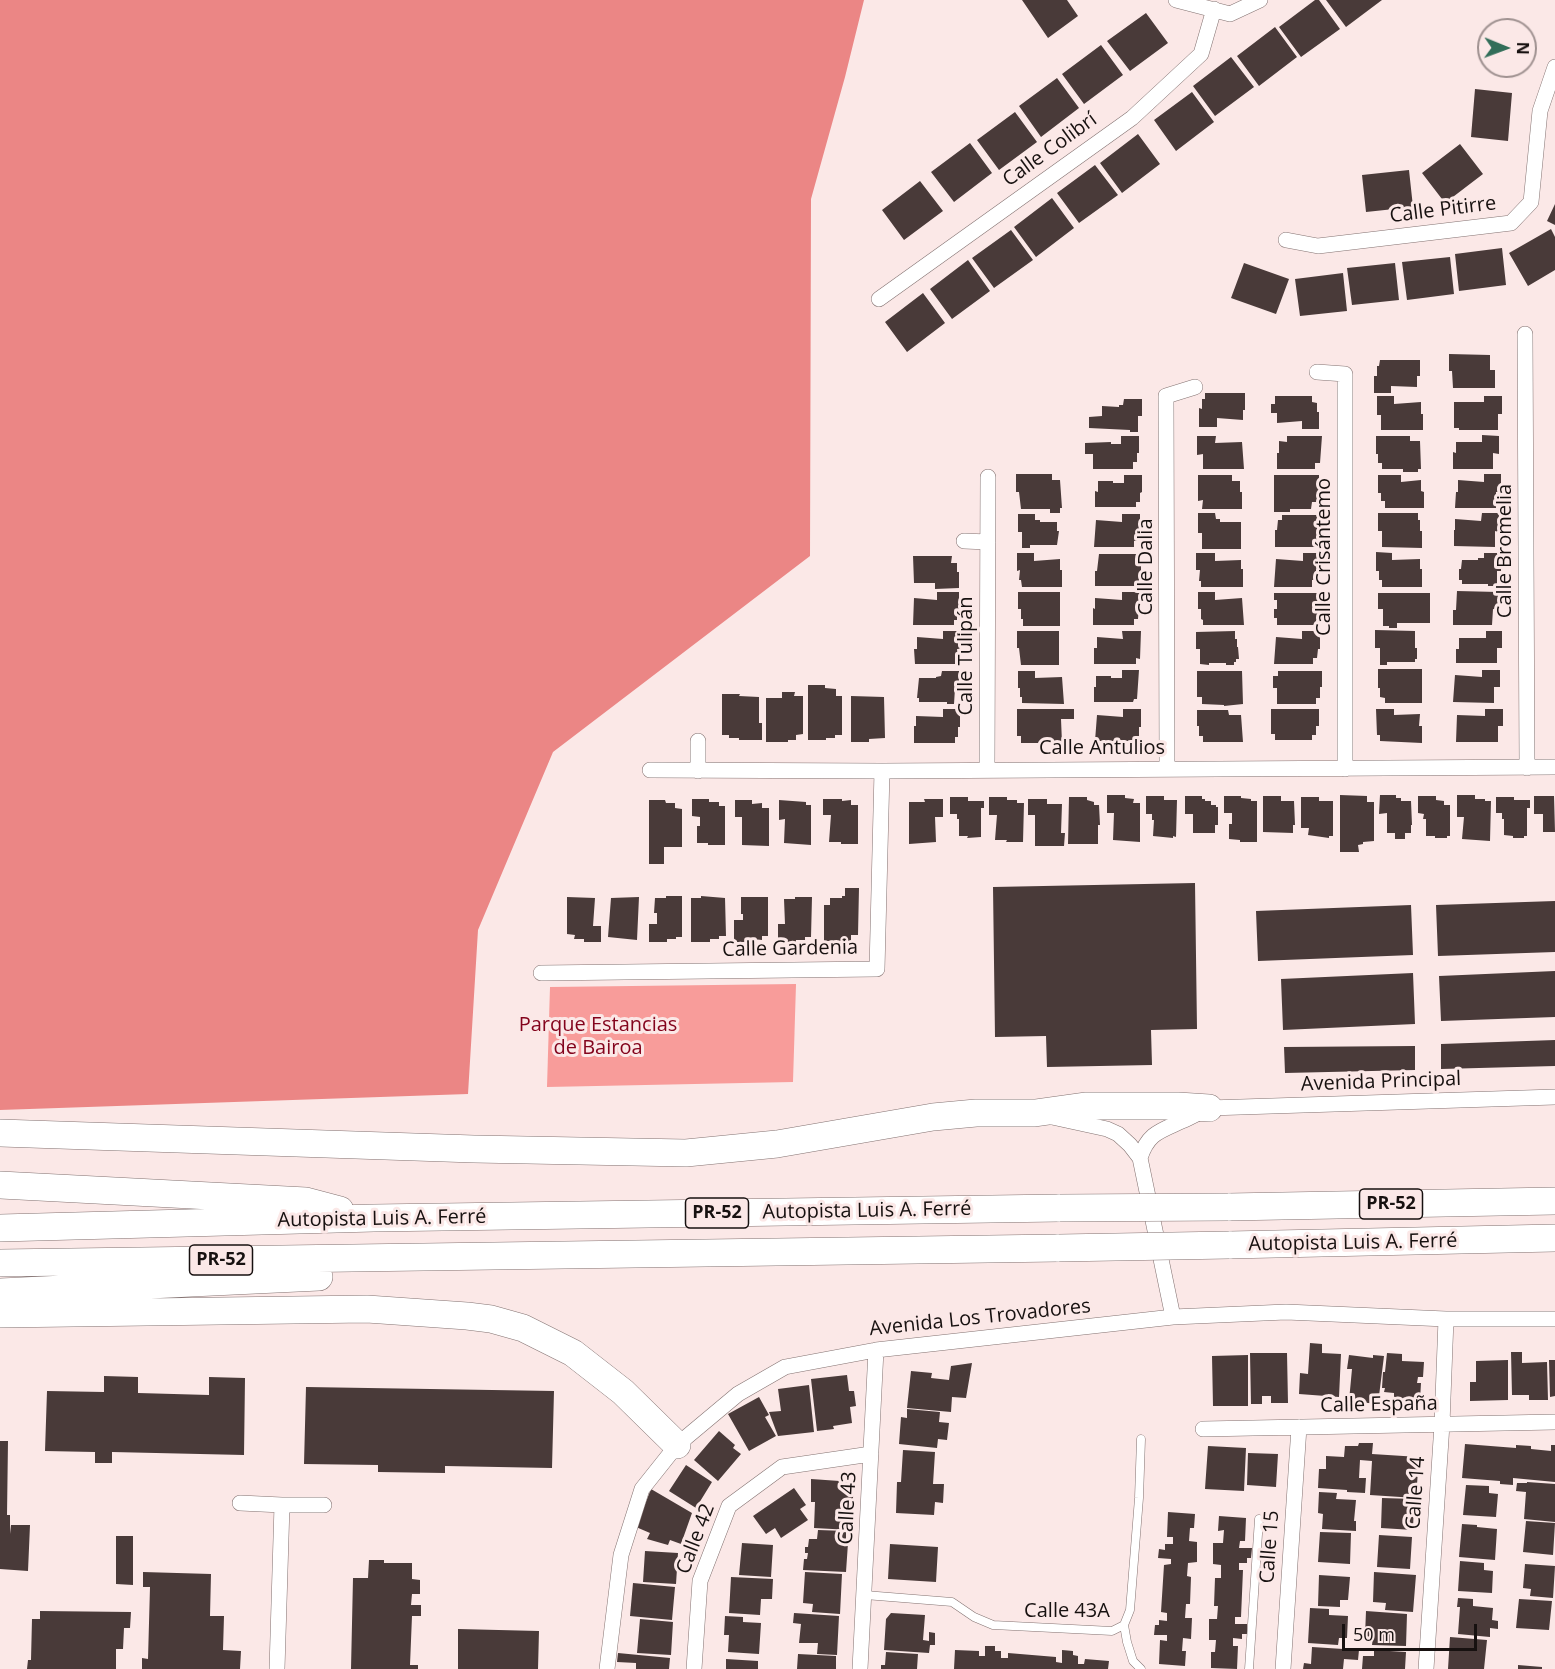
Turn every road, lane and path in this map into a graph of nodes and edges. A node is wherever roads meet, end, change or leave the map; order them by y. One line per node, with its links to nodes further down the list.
1 (1176, 0): 3 (street)
2 (1260, 0): 3 (street)
3 (1214, 9): 6 (street, Calle Colibrí)
4 (1555, 67): 5 (street, Calle Pitirre)
5 (1286, 240)
6 (879, 299)
7 (1525, 334): 16 (street, Calle Bromelia)
8 (1317, 372): 17 (street, Calle Crisántemo)
9 (1195, 387): 15 (street, Calle Dalia)
10 (988, 477): 12 (street, Calle Tulipán)
11 (964, 541): 12 (street)
12 (988, 542): 19 (street, Calle Tulipán)
13 (698, 741): 20 (street)
14 (1555, 767): 16 (street, Calle Antulios)
15 (1167, 768): 17 (street, Calle Antulios); 19 (street, Calle Antulios)
16 (1527, 768): 17 (street, Calle Antulios)
17 (1345, 769)
18 (650, 770): 20 (street, Calle Antulios)
19 (987, 770): 21 (street, Calle Antulios)
20 (698, 771): 21 (street, Calle Antulios)
21 (882, 771): 22 (street, Calle Gardenia)
22 (540, 973)
23 (1555, 1097): 24 (street, Avenida Principal)
24 (1209, 1108): 25 (highway); 27 (street)
25 (1035, 1113): 26 (highway); 27 (street)
26 (0, 1132)
27 (1140, 1158): 37 (street)
28 (0, 1185): 30 (highway)
29 (1555, 1201): 30 (highway, Autopista Luis A. Ferré / PR-52, bridge)
30 (374, 1218): 31 (highway, Autopista Luis A. Ferré / PR-52)
31 (0, 1228)
32 (1555, 1238): 33 (highway, Autopista Luis A. Ferré / PR-52, bridge)
33 (443, 1258): 34 (highway, Autopista Luis A. Ferré / PR-52); 35 (highway)
34 (0, 1263)
35 (0, 1292)
36 (0, 1314): 46 (highway)
37 (1173, 1317): 38 (street, Avenida Los Trovadores); 40 (street, Avenida Los Trovadores)
38 (1446, 1319): 39 (street, Avenida Los Trovadores); 42 (street, Calle 14)
39 (1555, 1319)
40 (876, 1350): 46 (street, Avenida Los Trovadores); 47 (street, Calle 43)
41 (1555, 1422): 42 (street, Calle España)
42 (1442, 1424): 43 (street, Calle España); 61 (street, Calle 14)
43 (1299, 1428): 44 (street, Calle España); 60 (street, Calle 15)
44 (1203, 1429)
45 (1141, 1439): 53 (lane, Calle 43A)
46 (677, 1444): 55 (street, Avenida Los Trovadores)
47 (871, 1454): 52 (street, Calle 43); 56 (street, Calle 42)
48 (240, 1503): 49 (street)
49 (282, 1505): 50 (street); 54 (street)
50 (324, 1505)
51 (1259, 1519): 59 (lane)
52 (865, 1595): 53 (lane, Calle 43A); 57 (street, Calle 43)
53 (1124, 1625): 58 (lane)
54 (277, 1669)
55 (607, 1669)
56 (694, 1669)
57 (860, 1669)
58 (1141, 1669)
59 (1249, 1669)
60 (1283, 1669)
61 (1426, 1669)

